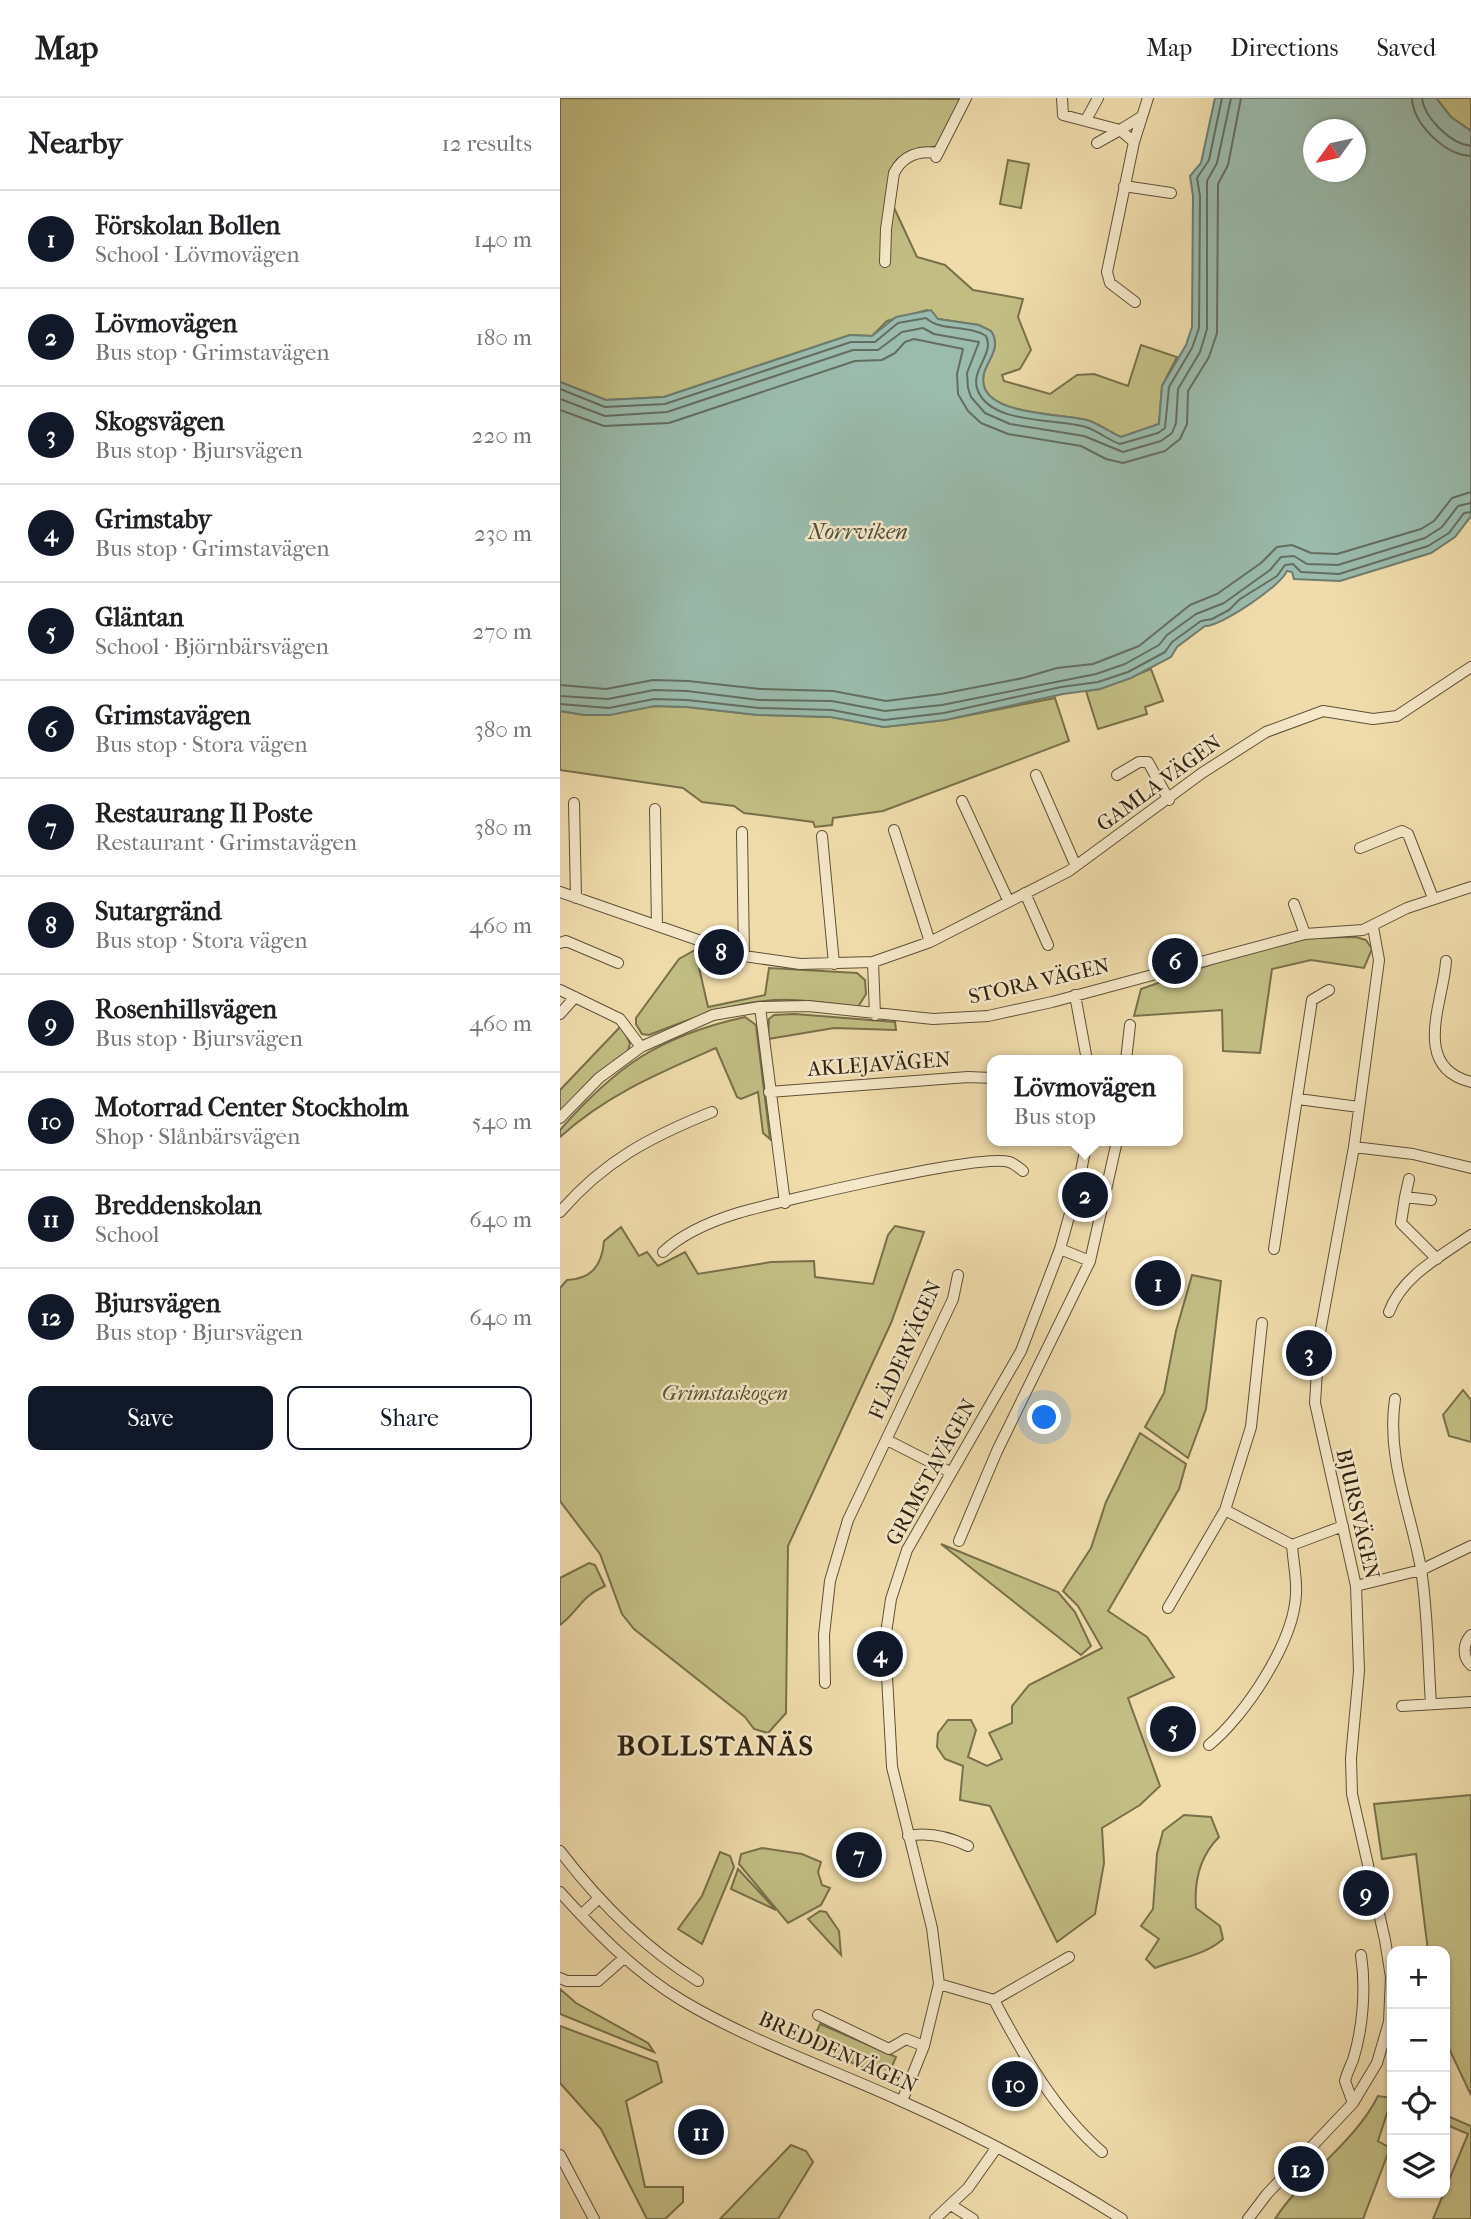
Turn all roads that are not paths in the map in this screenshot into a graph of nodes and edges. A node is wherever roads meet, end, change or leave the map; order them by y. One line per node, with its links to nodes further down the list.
1 (966, 98): 11 (street)
2 (1062, 98): 5 (street)
3 (1098, 98): 5 (street)
4 (1144, 105): 6 (street); 7 (street)
5 (1086, 120): 6 (street)
6 (1120, 130): 7 (street); 8 (street)
7 (1134, 142): 9 (street)
8 (1097, 143)
9 (1124, 186): 10 (street); 12 (street)
10 (1171, 194)
11 (886, 262)
12 (1135, 302)
13 (1471, 667): 16 (street, GAMLA VÄGEN)
14 (1036, 775): 24 (street)
15 (1117, 775): 16 (street)
16 (1169, 800): 24 (street, GAMLA VÄGEN)
17 (962, 801): 30 (street)
18 (574, 803): 28 (street)
19 (654, 809): 32 (street)
20 (894, 830): 35 (street)
21 (743, 832): 38 (street)
22 (822, 836): 42 (street)
23 (1360, 848): 29 (street)
24 (1075, 864): 27 (street, GAMLA VÄGEN)
25 (1471, 887): 29 (street)
26 (560, 892): 28 (street)
27 (1025, 893): 30 (street, GAMLA VÄGEN); 37 (street)
28 (576, 898): 32 (street)
29 (1433, 898): 33 (street)
30 (1008, 900): 35 (street, GAMLA VÄGEN)
31 (1294, 904): 34 (street)
32 (657, 926): 38 (street)
33 (1373, 927): 34 (street, STORA VÄGEN); 58 (street, BJURSVÄGEN)
34 (1305, 934): 45 (street, STORA VÄGEN)
35 (930, 942): 40 (street, GAMLA VÄGEN)
36 (560, 943): 41 (street)
37 (1048, 945)
38 (744, 956): 42 (street)
39 (1446, 961): 55 (street)
40 (873, 962): 42 (street); 49 (street)
41 (618, 963)
42 (834, 964)
43 (560, 990): 46 (street)
44 (1329, 990): 57 (street)
45 (1075, 995): 49 (street, STORA VÄGEN); 52 (street)
46 (575, 997): 48 (street); 51 (street)
47 (760, 1007): 49 (street, STORA VÄGEN); 51 (street, STORA VÄGEN); 56 (street)
48 (560, 1014)
49 (875, 1015)
50 (1130, 1025): 53 (street)
51 (641, 1046): 60 (street, STORA VÄGEN)
52 (1086, 1055)
53 (1127, 1055)
54 (987, 1078): 56 (street, AKLEJAVÄGEN)
55 (1471, 1082)
56 (769, 1092): 69 (street)
57 (1298, 1099): 58 (street); 73 (street)
58 (1359, 1107): 63 (street, BJURSVÄGEN)
59 (712, 1112): 70 (street)
60 (560, 1118)
61 (1086, 1146): 72 (street, GRIMSTAVÄGEN)
62 (1116, 1146): 76 (street)
63 (1354, 1147): 64 (street); 84 (street, BJURSVÄGEN)
64 (1471, 1168)
65 (1023, 1171): 69 (street)
66 (1409, 1179): 67 (street)
67 (1405, 1197): 68 (street); 75 (street)
68 (1431, 1200)
69 (785, 1203): 74 (street)
70 (560, 1212)
71 (1471, 1235): 75 (street)
72 (1059, 1249): 76 (street); 82 (street, GRIMSTAVÄGEN)
73 (1274, 1250)
74 (663, 1252)
75 (1437, 1259): 78 (street)
76 (1090, 1261): 85 (street)
77 (958, 1275): 81 (street, FLÄDERVÄGEN)
78 (1389, 1312)
79 (1262, 1323): 83 (street)
80 (1395, 1399): 88 (street)
81 (887, 1440): 82 (street, FLÄDERVÄGEN); 93 (street, FLÄDERVÄGEN)
82 (950, 1472): 98 (street, GRIMSTAVÄGEN)
83 (1225, 1510): 86 (street); 90 (street)
84 (1343, 1526): 86 (street); 89 (street, BJURSVÄGEN)
85 (959, 1541)
86 (1292, 1545): 97 (street)
87 (1471, 1546): 88 (street)
88 (1421, 1570): 89 (street); 95 (street)
89 (1356, 1586): 114 (street, BJURSVÄGEN)
90 (1168, 1608)
91 (1471, 1635): 92 (street)
92 (1471, 1665)
93 (825, 1683)
94 (1471, 1702): 95 (street)
95 (1431, 1704): 96 (street)
96 (1402, 1706)
97 (1209, 1745)
98 (908, 1836): 99 (street); 109 (street, GRIMSTAVÄGEN)
99 (968, 1846)
100 (560, 1851): 102 (street)
101 (560, 1892): 103 (street, BREDDENVÄGEN)
102 (598, 1899): 103 (street); 108 (street)
103 (581, 1915): 106 (street, BREDDENVÄGEN)
104 (1361, 1955): 114 (street)
105 (1069, 1957): 110 (street)
106 (624, 1958): 107 (street); 113 (street, BREDDENVÄGEN)
107 (560, 1978)
108 (698, 1981)
109 (939, 1984): 110 (street); 112 (street, GRIMSTAVÄGEN)
110 (994, 2000): 116 (street)
111 (818, 2015): 112 (street)
112 (924, 2046): 113 (street, GRIMSTAVÄGEN)
113 (902, 2101): 115 (street, BREDDENVÄGEN)
114 (1353, 2103): 123 (street, BJURSVÄGEN)
115 (997, 2147): 118 (street); 122 (street, BREDDENVÄGEN)
116 (1102, 2152)
117 (560, 2155): 119 (street)
118 (951, 2205): 120 (street); 121 (street)
119 (594, 2219)
120 (935, 2219)
121 (973, 2219)
122 (1122, 2219)
123 (1248, 2219)

